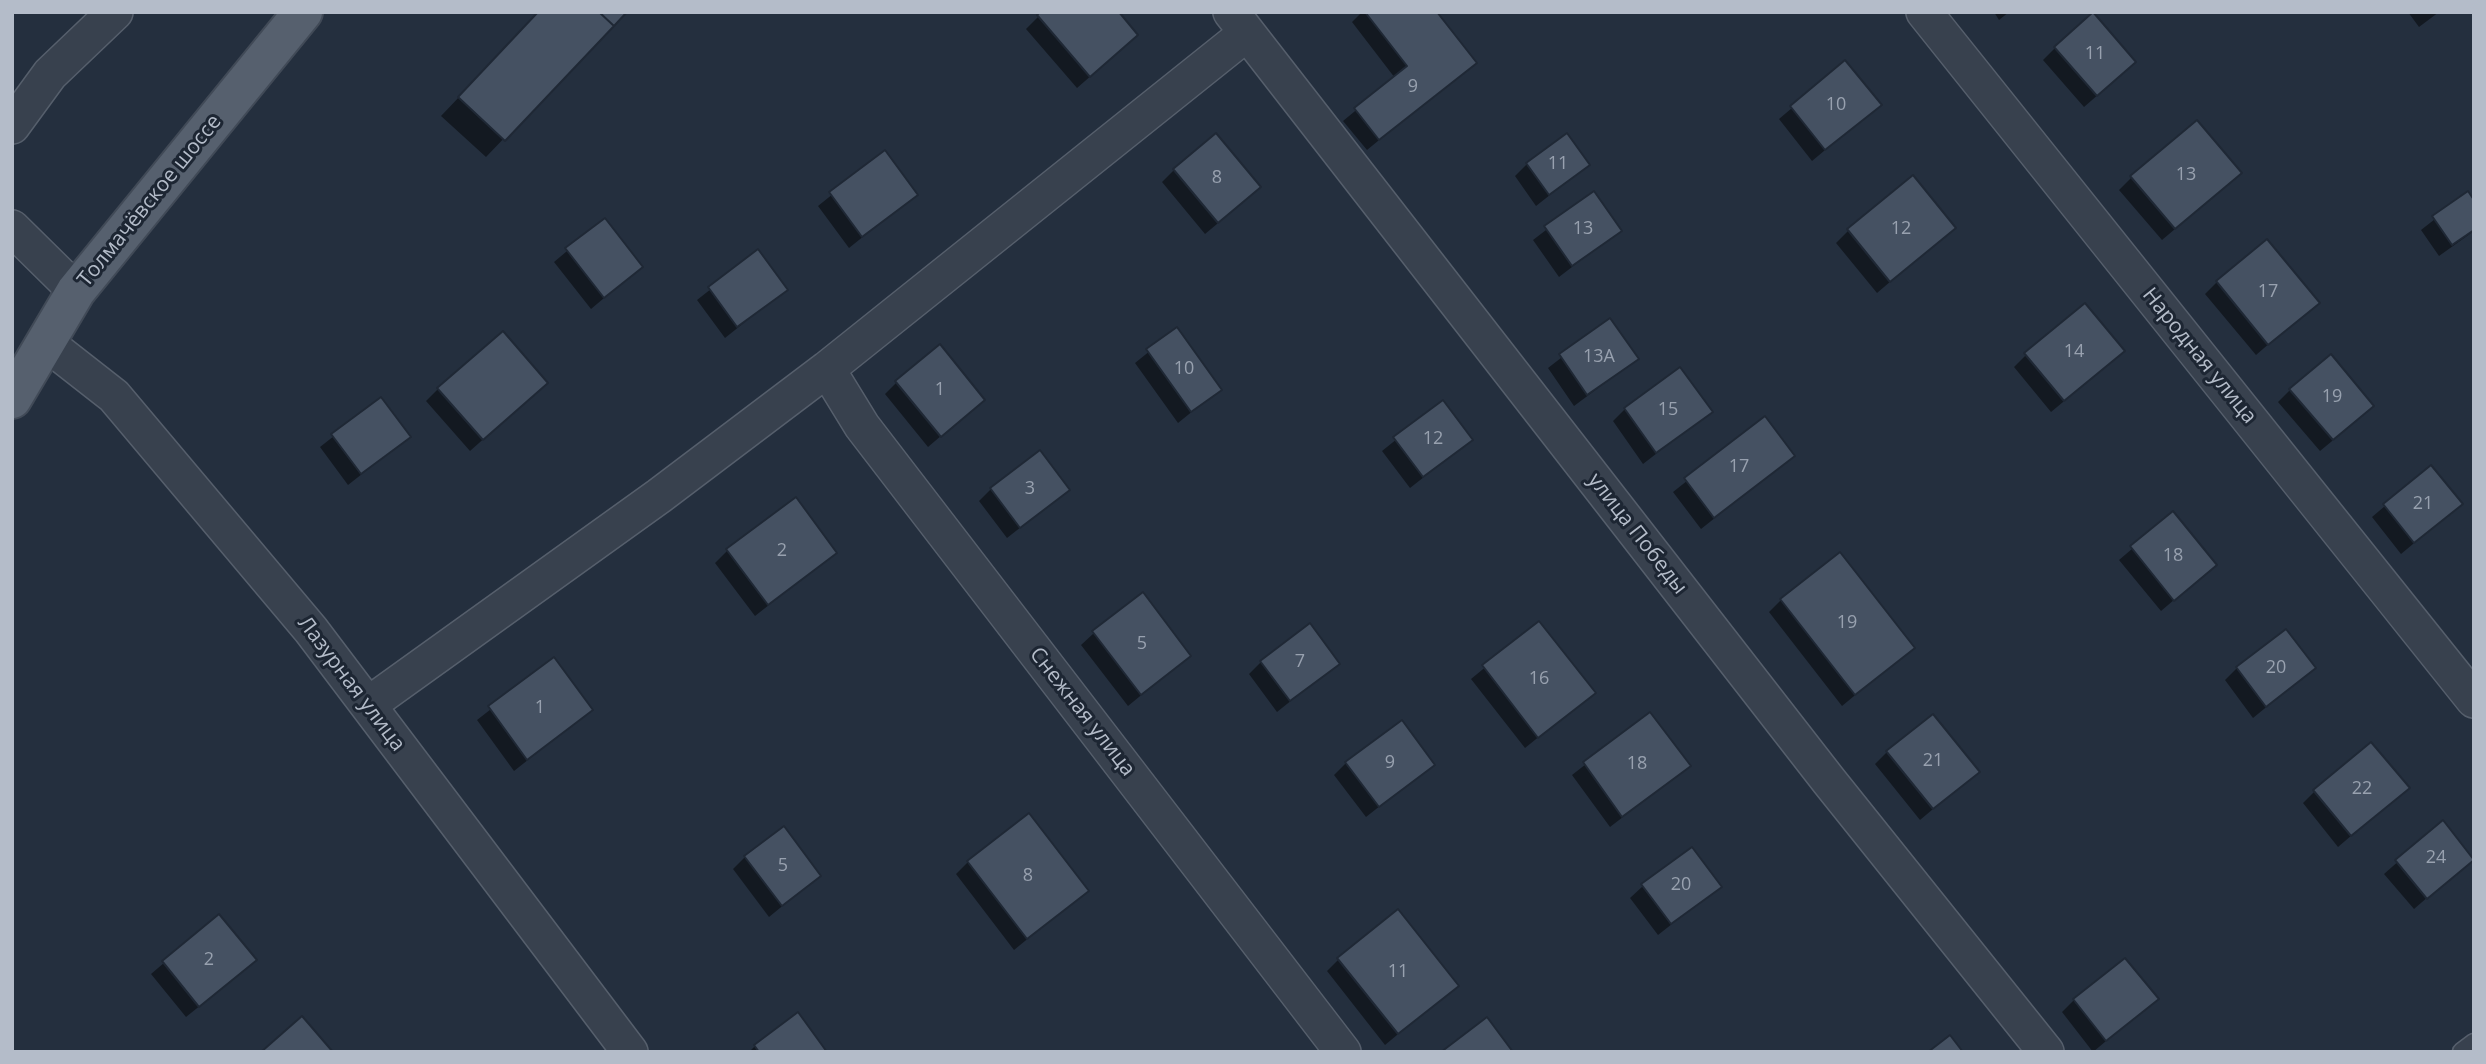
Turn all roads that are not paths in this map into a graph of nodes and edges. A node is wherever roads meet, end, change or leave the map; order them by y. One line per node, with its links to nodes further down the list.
1 (115, 12): 5 (street)
2 (303, 12): 7 (main road, Толмачёвское шоссе)
3 (1924, 12): 11 (street, Народная улица)
4 (1239, 23): 9 (street); 16 (street, улица Победы)
5 (12, 127)
6 (12, 228): 7 (street)
7 (76, 291): 8 (main road, Толмачёвское шоссе)
8 (45, 342): 10 (main road, Толмачёвское шоссе); 12 (street, Лазурная улица)
9 (827, 369): 12 (street); 15 (street, Снежная улица)
10 (12, 399)
11 (2474, 700)
12 (368, 705): 14 (street, Лазурная улица)
13 (2474, 1042): 17 (lane)
14 (630, 1052)
15 (1343, 1052)
16 (2046, 1052)
17 (2462, 1052)

